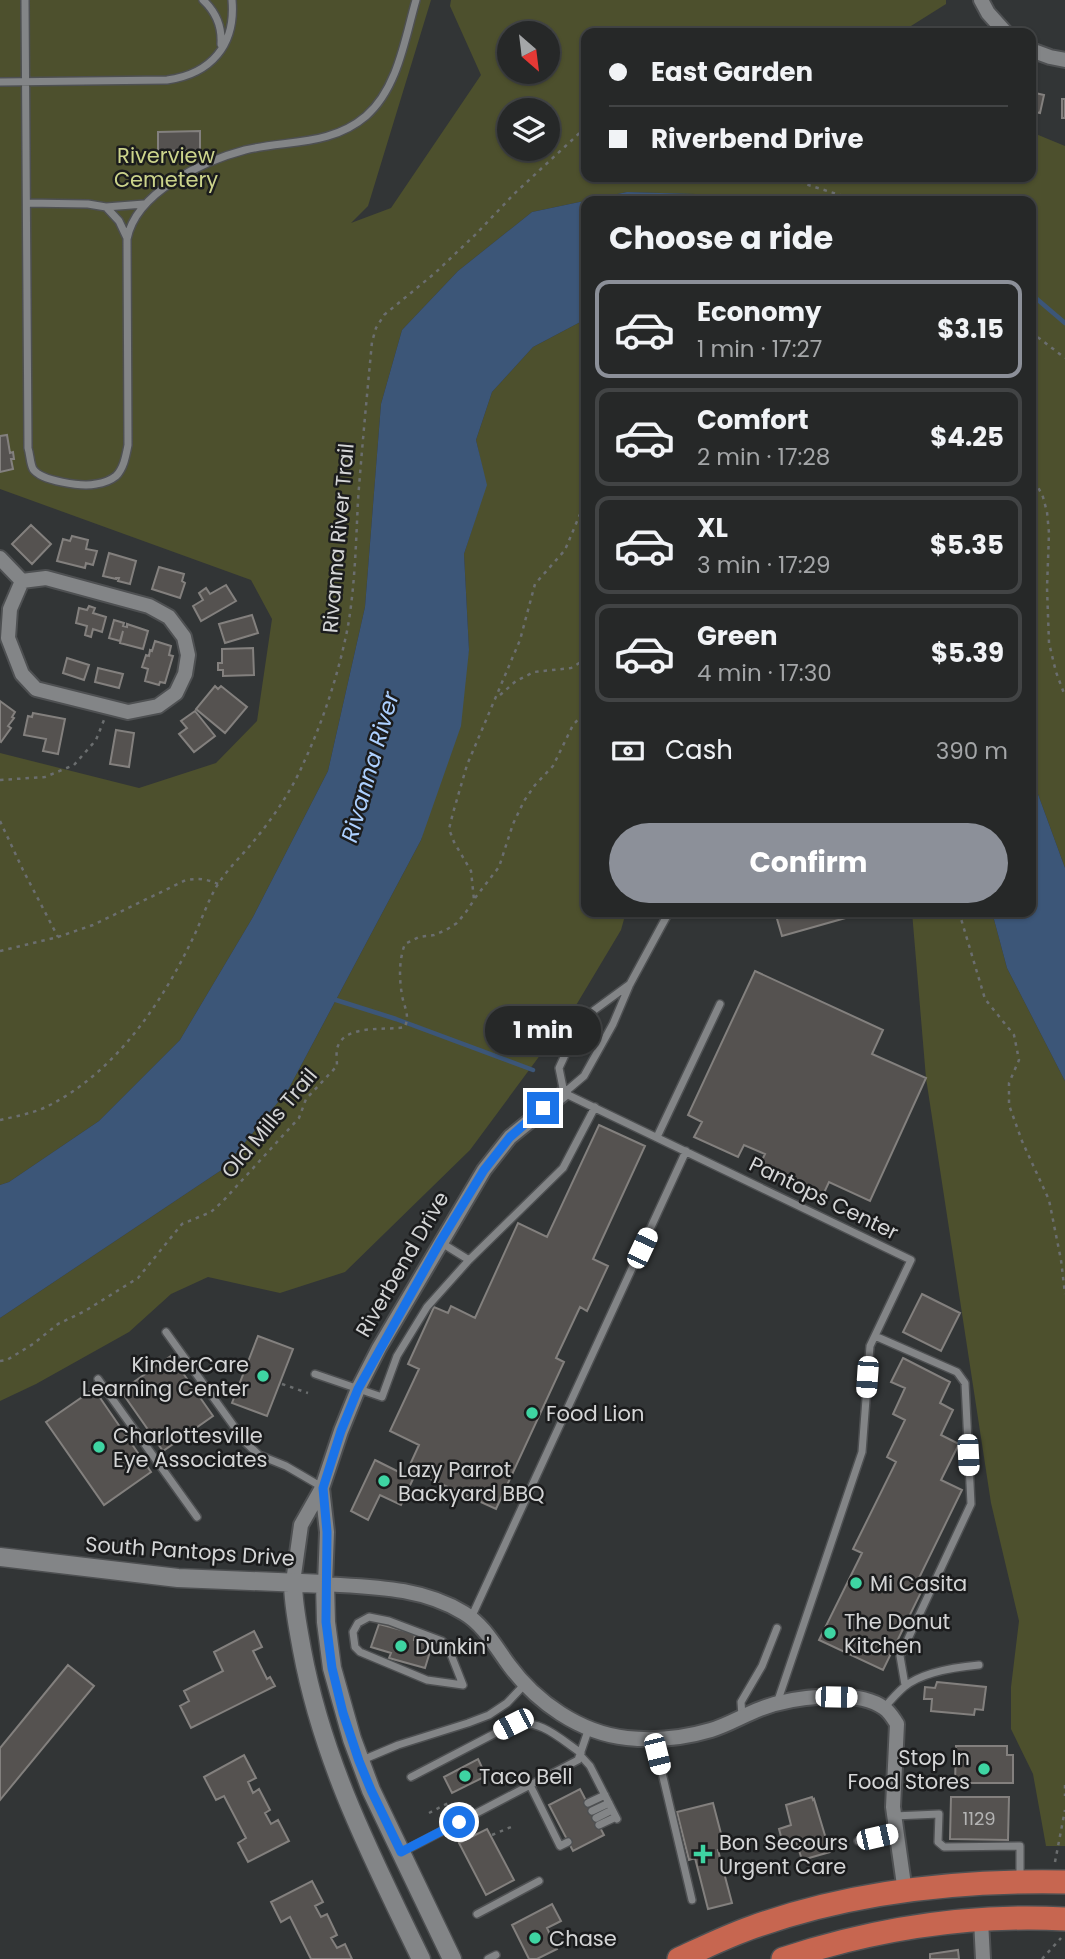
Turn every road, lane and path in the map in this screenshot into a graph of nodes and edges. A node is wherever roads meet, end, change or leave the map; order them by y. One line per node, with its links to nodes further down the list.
1 (25, 0): 10 (lane)
2 (203, 0): 7 (lane)
3 (232, 0): 7 (lane)
4 (416, 0): 16 (lane)
5 (981, 0): 6 (street)
6 (1002, 28)
7 (221, 49): 10 (lane)
8 (1036, 52): 9 (street)
9 (1065, 60)
10 (26, 81): 11 (lane); 15 (lane)
11 (0, 82)
12 (581, 132): 32 (path, Rivanna River Trail)
13 (799, 182): 14 (path)
14 (843, 196)
15 (27, 203): 17 (lane); 18 (lane)
16 (145, 204): 17 (lane); 18 (lane)
17 (106, 207): 18 (lane)
18 (127, 239)
19 (1036, 336): 20 (path)
20 (1065, 358)
21 (1036, 483): 26 (path)
22 (581, 512): 27 (path)
23 (0, 558): 24 (street)
24 (22, 581): 28 (street); 28 (street)
25 (581, 662): 27 (path)
26 (1065, 696)
27 (497, 697): 33 (path)
28 (108, 707): 30 (path)
29 (581, 716): 33 (path)
30 (0, 780)
31 (0, 821): 36 (path)
32 (218, 884): 36 (path); 42 (path, Rivanna River Trail)
33 (474, 900): 50 (path, Old Mills Trail)
34 (666, 917): 38 (lane)
35 (960, 917): 47 (path)
36 (58, 937): 37 (path)
37 (0, 951)
38 (630, 984): 40 (lane); 40 (lane)
39 (720, 1004): 43 (lane)
40 (564, 1093): 41 (lane, Pantops Center); 45 (street, Riverbend Drive)
41 (595, 1107): 43 (lane, Pantops Center); 46 (lane)
42 (0, 1120)
43 (657, 1137): 44 (lane, Pantops Center)
44 (687, 1152): 49 (lane, Pantops Center); 61 (lane)
45 (440, 1242): 46 (lane); 54 (street, Riverbend Drive)
46 (469, 1260): 54 (lane)
47 (1065, 1294)
48 (166, 1332): 56 (lane)
49 (875, 1335): 66 (lane); 67 (lane, Pantops Center)
50 (0, 1361)
51 (315, 1374): 54 (lane)
52 (98, 1379): 57 (lane)
53 (282, 1384): 55 (path)
54 (358, 1389): 56 (street, Riverbend Drive)
55 (308, 1394)
56 (323, 1488): 59 (street, Riverbend Drive); 60 (street, Riverbend Drive)
57 (197, 1517)
58 (0, 1557): 59 (street, South Pantops Drive)
59 (293, 1582): 60 (street, South Pantops Drive); 99 (street, Riverbend Drive)
60 (325, 1584): 61 (street, South Pantops Drive); 73 (street, Riverbend Drive)
61 (471, 1619): 64 (street, South Pantops Drive)
62 (777, 1628): 69 (lane)
63 (979, 1665): 66 (lane)
64 (525, 1684): 70 (street, South Pantops Drive); 73 (lane)
65 (463, 1685): 65 (lane)
66 (905, 1685): 68 (lane)
67 (777, 1704): 68 (street, South Pantops Drive); 69 (street, South Pantops Drive)
68 (884, 1708): 83 (street)
69 (742, 1717): 71 (street, South Pantops Drive)
70 (589, 1728): 71 (street, South Pantops Drive); 72 (lane)
71 (654, 1740): 94 (lane)
72 (580, 1754): 74 (lane); 76 (lane); 80 (lane)
73 (359, 1761): 89 (street, Riverbend Drive)
74 (411, 1777)
75 (1065, 1785): 77 (path)
76 (530, 1786): 86 (lane); 89 (lane)
77 (1065, 1796)
78 (450, 1802): 82 (path)
79 (588, 1803): 80 (lane)
80 (612, 1809): 80 (lane)
81 (1065, 1810): 90 (path)
82 (429, 1813)
83 (894, 1816): 85 (street); 92 (lane)
84 (511, 1827): 87 (path)
85 (896, 1833): 88 (lane); 93 (street)
86 (560, 1834)
87 (492, 1835)
88 (858, 1841)
89 (401, 1852): 100 (street, Riverbend Drive)
90 (1060, 1872): 92 (highway)
91 (539, 1881): 95 (lane)
92 (1020, 1882): 93 (highway)
93 (905, 1892): 101 (highway)
94 (692, 1900)
95 (477, 1914)
96 (981, 1920): 97 (highway); 98 (highway); 103 (street)
97 (1060, 1925): 104 (path)
98 (823, 1953): 102 (highway)
99 (421, 1959)
100 (452, 1959)
101 (679, 1959)
102 (783, 1959)
103 (983, 1959)
104 (1042, 1959)

